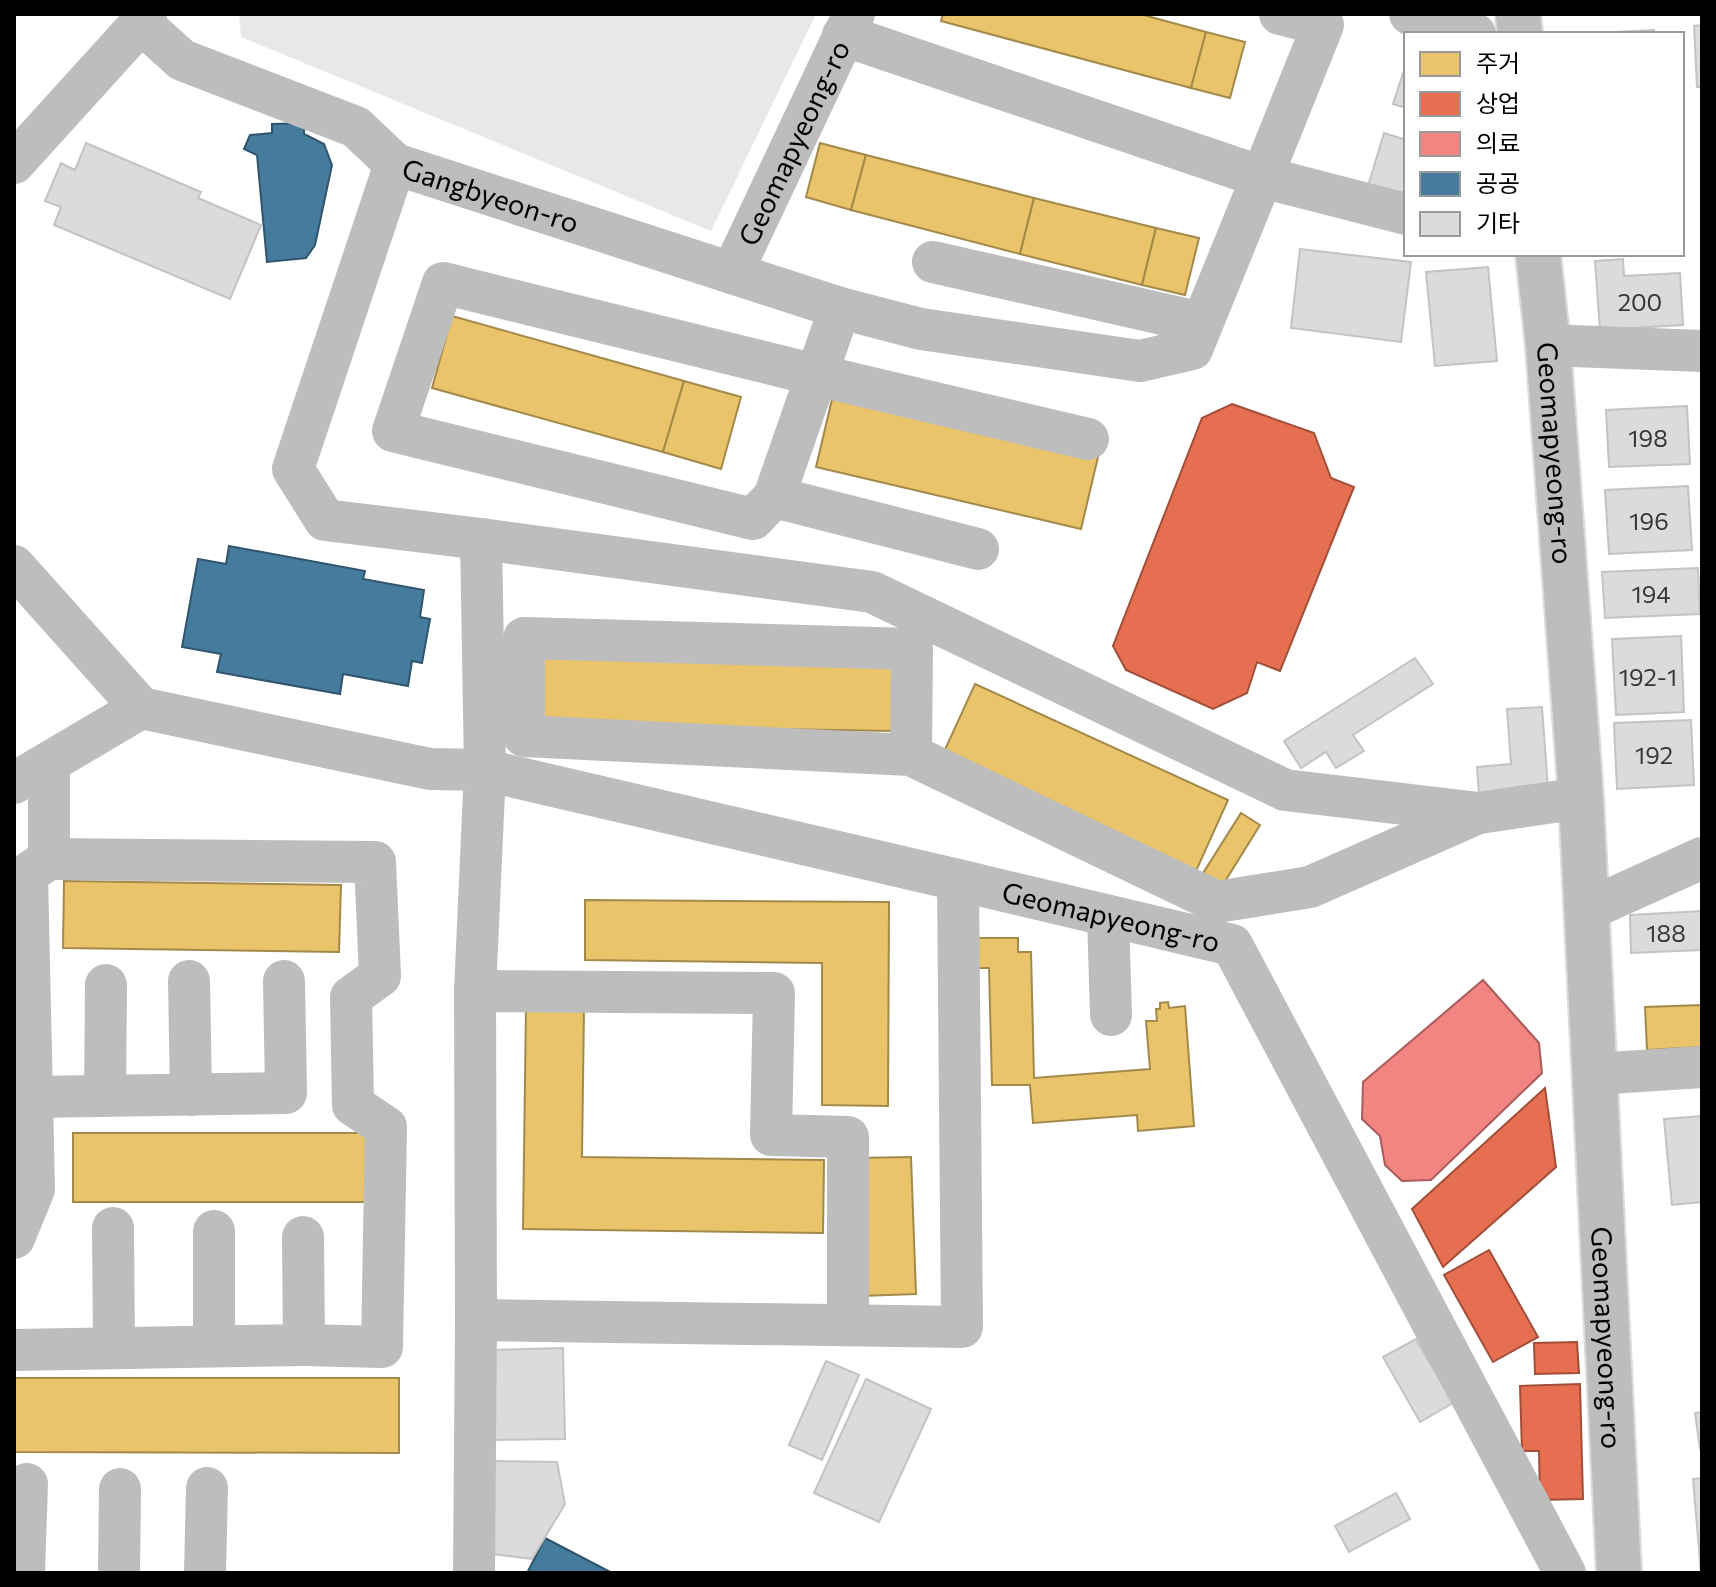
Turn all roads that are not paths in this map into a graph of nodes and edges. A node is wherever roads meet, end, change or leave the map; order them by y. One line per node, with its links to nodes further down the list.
1 (1280, 14): 8 (street)
2 (1410, 14): 5 (street)
3 (143, 18): 6 (street, Gangbyeon-ro); 7 (street, Gangbyeon-ro)
4 (848, 24): 8 (street); 12 (street, Geomapyeong-ro)
5 (1468, 32)
6 (14, 163)
7 (395, 164): 12 (street, Gangbyeon-ro); 20 (street)
8 (1262, 177): 9 (street); 14 (street)
9 (1404, 213)
10 (1538, 256): 15 (main road, Geomapyeong-ro)
11 (933, 262): 14 (street)
12 (732, 273): 13 (street, Gangbyeon-ro)
13 (840, 308): 14 (street, Gangbyeon-ro); 17 (street)
14 (1202, 323)
15 (1548, 345): 16 (street); 28 (main road, Geomapyeong-ro)
16 (1702, 351)
17 (816, 375): 18 (street); 19 (street); 19 (street)
18 (1088, 439)
19 (774, 497): 21 (street)
20 (481, 539): 26 (street); 29 (street)
21 (978, 549)
22 (14, 566): 23 (street)
23 (141, 708): 25 (street); 26 (street, Geomapyeong-ro)
24 (911, 755): 24 (street); 29 (street)
25 (49, 763): 27 (street); 31 (street)
26 (485, 770): 32 (street, Geomapyeong-ro); 38 (street)
27 (14, 783)
28 (1581, 798): 29 (street); 33 (main road, Geomapyeong-ro)
29 (1479, 813)
30 (1702, 858): 33 (street)
31 (49, 859): 42 (street); 51 (street)
32 (958, 880): 34 (street, Geomapyeong-ro); 50 (street)
33 (1587, 910): 41 (main road, Geomapyeong-ro)
34 (1108, 916): 39 (street); 62 (street, Geomapyeong-ro)
35 (189, 981): 43 (street)
36 (284, 981): 43 (street)
37 (106, 985): 44 (street)
38 (475, 991): 49 (street); 50 (street)
39 (1111, 1015)
40 (1702, 1067): 41 (street)
41 (1594, 1074): 63 (main road, Geomapyeong-ro)
42 (23, 1094): 44 (street); 48 (street)
43 (191, 1095): 44 (street)
44 (105, 1096)
45 (113, 1228): 53 (street)
46 (214, 1231): 52 (street)
47 (303, 1237): 51 (street)
48 (14, 1238)
49 (476, 1320): 50 (street); 61 (street)
50 (848, 1325)
51 (304, 1345): 52 (street)
52 (214, 1346): 53 (street)
53 (114, 1348): 54 (street)
54 (14, 1350)
55 (27, 1484): 58 (street)
56 (207, 1488): 60 (street)
57 (120, 1489): 59 (street)
58 (24, 1573)
59 (119, 1573)
60 (205, 1573)
61 (474, 1573)
62 (1565, 1573)
63 (1619, 1573)

